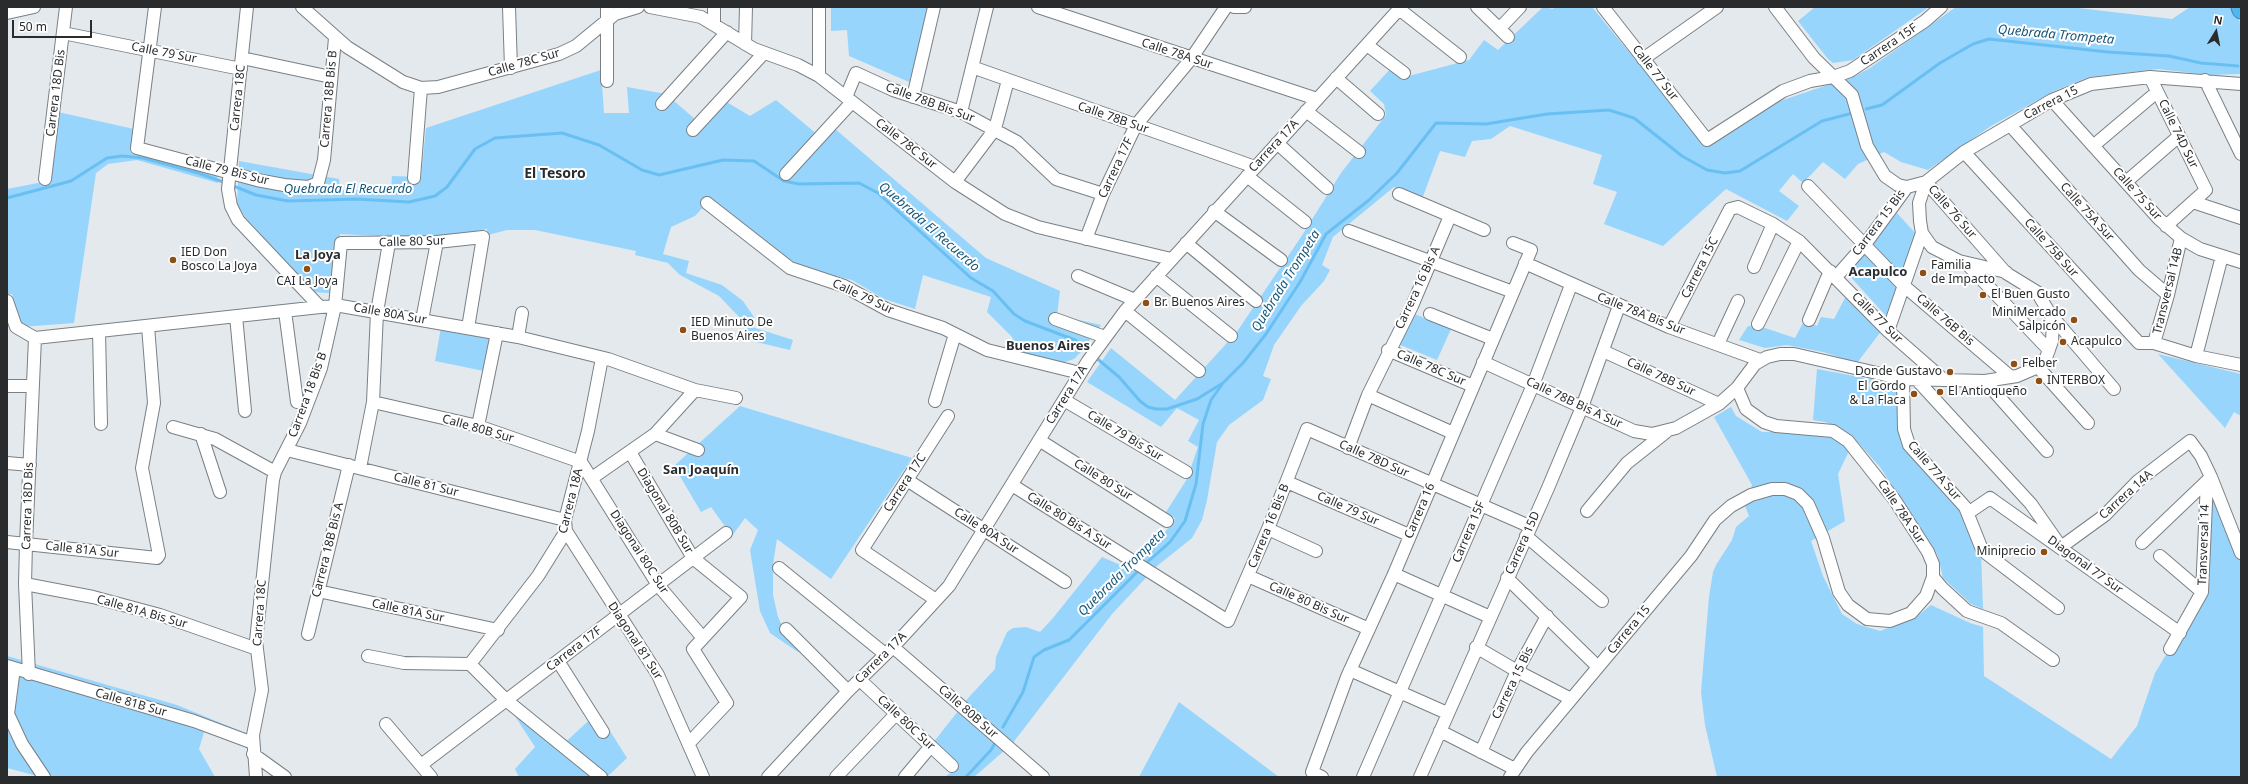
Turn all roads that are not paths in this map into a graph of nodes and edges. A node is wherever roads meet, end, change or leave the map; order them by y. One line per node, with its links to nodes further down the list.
1 (34, 7): 28 (street)
2 (66, 7): 33 (street, Carrera 18D Bis)
3 (155, 7): 38 (street)
4 (247, 7): 43 (street, Carrera 18C)
5 (302, 7): 35 (street)
6 (509, 7): 45 (street)
7 (607, 7): 29 (street)
8 (638, 7): 29 (street, Calle 78C Sur)
9 (657, 7): 30 (street, Calle 78C Sur)
10 (714, 7): 30 (street)
11 (746, 7): 36 (street)
12 (819, 7): 47 (street)
13 (934, 7): 58 (street)
14 (987, 7): 44 (street)
15 (1038, 7): 41 (street, Calle 78A Sur)
16 (1226, 7): 41 (street, Carrera 17F)
17 (1234, 7): 18 (street)
18 (1245, 7)
19 (1477, 7): 31 (street)
20 (1520, 7): 31 (street)
21 (1603, 7): 42 (street, Calle 77 Sur)
22 (1718, 7): 42 (street)
23 (1775, 7): 49 (street)
24 (1941, 7): 49 (street, Carrera 15F)
25 (2240, 7): 27 (highway)
26 (1400, 8): 37 (street, Carrera 17A); 40 (street)
27 (2241, 10)
28 (7, 13)
29 (608, 20): 45 (street, Calle 78C Sur); 54 (street)
30 (714, 23): 32 (street, Calle 78C Sur)
31 (1500, 28): 34 (street)
32 (727, 32): 36 (street, Calle 78C Sur); 62 (street)
33 (63, 33): 38 (street, Calle 79 Sur); 81 (street, Carrera 18D Bis)
34 (1508, 37)
35 (335, 38): 48 (street, Carrera 18B Bis B); 56 (street)
36 (746, 44): 39 (street, Calle 78C Sur)
37 (1367, 45): 46 (street); 51 (street, Carrera 17A)
38 (150, 50): 43 (street, Calle 79 Sur); 82 (street, Calle 79 Bis Sur)
39 (764, 53): 47 (street, Calle 78C Sur); 69 (street)
40 (1460, 57)
41 (1191, 59): 59 (street, Calle 78A Sur); 67 (street, Carrera 17F)
42 (1644, 59): 71 (street, Calle 77 Sur)
43 (241, 63): 48 (street, Calle 79 Sur); 82 (street, Carrera 18C)
44 (972, 67): 52 (street, Calle 78B Sur); 64 (street)
45 (511, 68): 56 (street, Calle 78C Sur)
46 (1404, 74)
47 (819, 76): 60 (street, Calle 78C Sur)
48 (331, 77): 86 (street, Carrera 18B Bis B)
49 (1833, 77): 71 (street, Carrera 15F); 88 (street)
50 (2150, 77): 53 (street, Carrera 15); 57 (street, Calle 74D Sur); 61 (street, Carrera 15)
51 (1336, 78): 59 (street, Carrera 17A); 65 (street)
52 (1008, 80): 67 (street, Calle 78B Sur); 68 (street)
53 (2205, 80): 55 (street, Carrera 15); 76 (street)
54 (606, 81)
55 (2241, 84)
56 (421, 88): 80 (street)
57 (2157, 92): 70 (street, Calle 74D Sur); 73 (street)
58 (913, 97): 60 (street, Calle 78B Bis Sur); 64 (street, Calle 78B Bis Sur)
59 (1317, 99): 63 (street, Carrera 17A)
60 (849, 100): 78 (street); 83 (street, Calle 78C Sur)
61 (2052, 100): 66 (street, Carrera 15); 73 (street, Calle 75 Sur)
62 (662, 104)
63 (1306, 111): 72 (street, Carrera 17A); 74 (street)
64 (961, 112): 68 (street, Calle 78B Bis Sur)
65 (1378, 114)
66 (2010, 125): 75 (street, Carrera 15); 128 (street, Calle 75A Sur)
67 (1136, 126): 77 (street, Calle 78B Sur); 90 (street, Carrera 17F)
68 (995, 129): 83 (street); 90 (street, Calle 78B Bis Sur)
69 (693, 130)
70 (2179, 136): 85 (street); 92 (street, Calle 74D Sur)
71 (1707, 140)
72 (1277, 143): 77 (street, Carrera 17A); 89 (street)
73 (2094, 146): 85 (street, Calle 75 Sur)
74 (1359, 152)
75 (1964, 152): 84 (street, Carrera 15); 160 (street, Calle 75B Sur)
76 (2241, 154)
77 (1256, 167): 79 (street, Carrera 17A)
78 (786, 174)
79 (1247, 176): 95 (street, Carrera 17A); 98 (street)
80 (414, 178)
81 (45, 179)
82 (229, 181): 86 (street, Calle 79 Bis Sur); 133 (street, Carrera 18C)
83 (955, 182): 104 (street, Calle 78C Sur)
84 (1926, 182): 88 (street, Calle 76 Sur); 103 (street); 121 (street, Calle 76 Sur)
85 (2126, 182): 100 (street, Calle 75 Sur)
86 (318, 183)
87 (1808, 186): 112 (street, Calle 76B Bis)
88 (1907, 187): 112 (street, Carrera 15 Bis)
89 (1327, 188)
90 (1103, 194): 104 (street, Carrera 17F)
91 (1399, 194): 96 (street)
92 (2193, 202): 97 (street); 100 (street)
93 (706, 203): 154 (street, Calle 79 Sur)
94 (1730, 209): 99 (street, Calle 77 Sur); 149 (street, Carrera 15C)
95 (1214, 211): 110 (street, Carrera 17A); 115 (street)
96 (1450, 216): 101 (street); 116 (street, Carrera 16 Bis A)
97 (2241, 218)
98 (1304, 222)
99 (1773, 224): 106 (street, Calle 77 Sur); 120 (street)
100 (2166, 226): 105 (street, Calle 75 Sur)
101 (1484, 230)
102 (1349, 231): 116 (street)
103 (1922, 233): 119 (street); 126 (street)
104 (1086, 238): 114 (street, Calle 78C Sur)
105 (2181, 238): 113 (street, Calle 75 Sur); 128 (street, Transversal 14B)
106 (1799, 241): 122 (street, Calle 77 Sur); 147 (street)
107 (436, 242): 109 (street, Calle 80 Sur); 145 (street); 150 (street, Calle 80 Sur)
108 (341, 243): 109 (street, Calle 80 Sur); 134 (street, Carrera 18 Bis B)
109 (389, 243): 138 (street, Carrera 18B Bis A)
110 (1186, 243): 114 (street, Carrera 17A); 131 (street)
111 (1513, 243): 118 (street, Carrera 16)
112 (1866, 243): 122 (street, Carrera 15 Bis); 126 (street, Calle 76B Bis)
113 (2222, 256): 117 (street, Calle 75 Sur); 165 (street)
114 (1171, 259): 124 (street, Carrera 17A)
115 (1281, 260)
116 (1431, 261): 127 (street); 162 (street, Carrera 16 Bis A)
117 (2241, 262)
118 (1525, 263): 125 (street, Calle 78A Bis Sur); 127 (street, Carrera 16)
119 (1967, 264): 121 (street); 163 (street)
120 (1754, 267)
121 (2006, 272): 141 (street, Calle 76 Sur)
122 (1833, 274): 146 (street, Carrera 15 Bis); 152 (street, Calle 77 Sur)
123 (1078, 276): 129 (street)
124 (1156, 276): 129 (street, Carrera 17A); 155 (street)
125 (1571, 285): 135 (street, Calle 78A Bis Sur); 178 (street, Carrera 15F)
126 (1904, 285): 152 (street); 173 (street, Calle 76B Bis)
127 (1513, 292): 159 (street, Carrera 16)
128 (2168, 295): 160 (street, Transversal 14B)
129 (1135, 300): 137 (street, Carrera 17A)
130 (7, 301): 143 (street)
131 (1256, 301)
132 (1738, 301): 161 (street)
133 (320, 306): 134 (street, Calle 80A Sur); 136 (street, Calle 80A Sur)
134 (335, 306): 138 (street, Calle 80A Sur); 206 (street, Carrera 18 Bis B)
135 (1619, 306): 149 (street, Calle 78A Bis Sur); 164 (street, Carrera 15D)
136 (285, 310): 142 (street, Calle 80A Sur); 189 (street)
137 (1125, 311): 157 (street, Carrera 17A); 171 (street)
138 (377, 312): 145 (street, Calle 80A Sur); 190 (street, Carrera 18B Bis A)
139 (522, 313): 156 (street)
140 (1430, 314): 159 (street)
141 (2050, 314): 163 (street); 183 (street, Calle 76 Sur)
142 (236, 316): 148 (street, Calle 80A Sur); 193 (street)
143 (10, 318): 158 (street)
144 (1055, 319): 157 (street)
145 (422, 320): 150 (street, Calle 80A Sur)
146 (1809, 320)
147 (1758, 324)
148 (148, 326): 151 (street, Calle 80A Sur); 235 (street, Calle 81A Sur)
149 (1669, 327): 161 (street, Calle 78A Bis Sur)
150 (468, 328): 153 (street, Calle 80A Sur)
151 (99, 331): 158 (street, Calle 80A Sur); 196 (street)
152 (1888, 331): 176 (street, Calle 77 Sur)
153 (497, 333): 156 (street, Calle 80A Sur); 197 (street)
154 (955, 334): 172 (street, Calle 79 Sur); 188 (street)
155 (1231, 336)
156 (518, 337): 166 (street, Calle 80A Sur)
157 (1105, 337): 172 (street, Carrera 17A)
158 (35, 338): 180 (street, Carrera 18D Bis)
159 (1493, 339): 168 (street, Carrera 16)
160 (2154, 343): 165 (street)
161 (1718, 344): 167 (street, Calle 78A Bis Sur)
162 (1388, 350): 181 (street, Calle 78C Sur); 185 (street, Carrera 16 Bis A)
163 (2049, 350): 170 (street)
164 (1603, 351): 191 (street, Calle 78B Sur); 192 (street, Carrera 15D)
165 (2196, 356): 169 (street)
166 (602, 358): 184 (street, Calle 80A Sur); 210 (street, Carrera 18A)
167 (1760, 360): 174 (street); 182 (street)
168 (1483, 362): 178 (street, Calle 78B Bis A Sur); 181 (street, Carrera 16)
169 (2241, 365)
170 (2038, 367): 173 (street); 195 (street)
171 (1199, 371)
172 (1080, 373): 187 (street, Carrera 17A)
173 (2011, 377): 177 (street)
174 (1903, 379): 175 (street); 225 (street, Calle 77A Sur)
175 (1917, 380): 176 (street); 236 (street)
176 (1944, 380): 177 (street)
177 (1985, 381): 208 (street)
178 (1533, 385): 192 (street, Calle 78B Bis A Sur); 223 (street, Carrera 15F)
179 (7, 386): 180 (street)
180 (33, 386): 212 (street, Carrera 18D Bis)
181 (1473, 386): 200 (street, Carrera 16)
182 (1737, 388): 191 (street); 244 (street, Calle 78A Sur)
183 (2114, 389)
184 (695, 390): 186 (street, Calle 80A Sur); 203 (street)
185 (1368, 395): 200 (street); 205 (street, Carrera 16 Bis A)
186 (736, 398)
187 (1064, 400): 204 (street, Carrera 17A); 215 (street, Calle 79 Bis Sur)
188 (935, 401)
189 (297, 402)
190 (373, 402): 197 (street, Calle 80B Sur); 213 (street, Carrera 18B Bis A)
191 (1718, 404): 201 (street)
192 (1582, 407): 201 (street, Calle 78B Bis A Sur); 230 (street, Carrera 15D)
193 (245, 411)
194 (948, 416): 218 (street, Carrera 17C)
195 (2088, 423)
196 (101, 424)
197 (478, 426): 210 (street, Calle 80B Sur)
198 (173, 427): 202 (street)
199 (1307, 429): 205 (street, Calle 78D Sur); 219 (street, Carrera 16 Bis B)
200 (1452, 432): 220 (street, Carrera 16)
201 (1666, 432): 224 (street)
202 (201, 434): 214 (street); 222 (street)
203 (655, 434): 207 (street); 209 (street)
204 (1039, 440): 221 (street, Carrera 17A); 226 (street, Calle 80 Sur)
205 (1348, 448): 220 (street, Calle 78D Sur)
206 (287, 450): 213 (street, Calle 81 Sur); 214 (street, Carrera 18 Bis B)
207 (698, 450)
208 (2047, 451)
209 (630, 452): 216 (street); 240 (street, Diagonal 80B Sur)
210 (581, 462): 216 (street, Diagonal 80C Sur); 227 (street, Carrera 18A)
211 (7, 463): 212 (street)
212 (30, 465): 235 (street, Carrera 18D Bis)
213 (354, 467): 227 (street, Calle 81 Sur); 249 (street, Carrera 18B Bis A)
214 (275, 472): 266 (street, Carrera 18C)
215 (1186, 472)
216 (592, 478): 248 (street, Diagonal 80C Sur)
217 (2209, 479): 234 (street); 236 (street, Carrera 14A); 238 (street); 250 (street, Transversal 14)
218 (907, 480): 229 (street, Calle 80A Sur); 252 (street, Carrera 17C)
219 (1287, 482): 228 (street, Carrera 16 Bis B); 232 (street, Calle 79 Sur)
220 (1431, 484): 223 (street, Calle 78D Sur); 232 (street, Carrera 16)
221 (1012, 485): 229 (street, Carrera 17A); 258 (street, Calle 80 Bis A Sur)
222 (220, 492)
223 (1480, 505): 230 (street, Calle 78D Sur); 251 (street, Carrera 15F)
224 (1587, 511)
225 (1968, 513): 236 (street, Diagonal 77 Sur); 254 (street, Calle 77A Sur)
226 (1167, 521)
227 (566, 526): 255 (street, Diagonal 81 Sur); 261 (street, Carrera 18A)
228 (1268, 529): 237 (street); 243 (street, Carrera 16 Bis B)
229 (984, 530): 246 (street, Calle 80A Sur); 252 (street, Carrera 17A)
230 (1528, 531): 245 (street, Carrera 15D); 253 (street, Calle 78D Sur)
231 (726, 533): 240 (street, Carrera 17F)
232 (1409, 536): 242 (street, Carrera 16)
233 (7, 542): 235 (street, Calle 81A Sur)
234 (2142, 543)
235 (26, 544): 247 (street, Carrera 18D Bis)
236 (2061, 547): 262 (street, Diagonal 77 Sur)
237 (1316, 551)
238 (2241, 553)
239 (2160, 556): 250 (street)
240 (693, 558): 248 (street, Carrera 17F); 264 (street, Diagonal 80B Sur)
241 (779, 568): 268 (street, Calle 80B Sur)
242 (1394, 574): 251 (street); 260 (street, Carrera 16)
243 (1248, 576): 258 (street, Carrera 16 Bis B); 260 (street, Calle 80 Bis Sur)
244 (1933, 577): 270 (street); 274 (street, Carrera 15)
245 (1507, 578): 256 (street); 257 (street, Carrera 15D)
246 (1065, 582)
247 (26, 584): 266 (street, Calle 81A Bis Sur); 277 (street, Carrera 18D Bis)
248 (658, 585): 255 (street, Carrera 17F); 264 (street, Diagonal 80C Sur)
249 (318, 591): 261 (street, Calle 81A Sur); 263 (street, Carrera 18B Bis A)
250 (2202, 592): 262 (street, Transversal 14)
251 (1442, 596): 257 (street); 280 (street, Carrera 15F)
252 (936, 600): 268 (street, Carrera 17A)
253 (1602, 601)
254 (2058, 608)
255 (618, 615): 271 (street, Carrera 17F); 288 (street, Diagonal 81 Sur)
256 (1547, 616): 274 (street); 276 (street, Carrera 15 Bis)
257 (1490, 617): 265 (street, Carrera 15D)
258 (1228, 621)
259 (786, 629): 279 (street)
260 (1369, 629): 275 (street, Carrera 16)
261 (498, 630): 272 (street, Carrera 18A)
262 (2180, 633): 267 (street, Transversal 14)
263 (308, 634)
264 (703, 638): 288 (street)
265 (1476, 647): 276 (street); 283 (street, Carrera 15D)
266 (257, 649): 290 (street, Carrera 18C)
267 (2170, 649)
268 (889, 651): 278 (street, Carrera 17A); 305 (street, Calle 80B Sur)
269 (368, 656): 272 (street)
270 (2053, 660)
271 (558, 661): 282 (street, Carrera 17F); 287 (street)
272 (470, 664): 282 (street)
273 (11, 667): 277 (street, Calle 81B Sur); 296 (street)
274 (1598, 667): 281 (street, Carrera 15)
275 (1350, 670): 280 (street); 295 (street, Carrera 16)
276 (1517, 671): 281 (street); 291 (street, Carrera 15 Bis)
277 (29, 674): 290 (street, Calle 81B Sur)
278 (860, 680): 279 (street, Carrera 17A); 284 (street, Calle 80C Sur)
279 (848, 692): 302 (street, Carrera 17A)
280 (1400, 692): 283 (street); 306 (street, Carrera 15F)
281 (1571, 699): 294 (street, Carrera 15)
282 (506, 700): 292 (street, Carrera 17F); 300 (street)
283 (1447, 713): 286 (street, Carrera 15D)
284 (896, 714): 289 (street, Calle 80C Sur); 303 (street)
285 (386, 724): 292 (street)
286 (1440, 731): 291 (street); 307 (street, Carrera 15D)
287 (603, 732)
288 (689, 743): 301 (street, Diagonal 81 Sur)
289 (931, 746): 293 (street, Calle 80C Sur); 304 (street)
290 (253, 748): 297 (street, Carrera 18C); 298 (street, Calle 81B Sur)
291 (1481, 752): 294 (street)
292 (421, 765): 299 (street)
293 (952, 766)
294 (1512, 773)
295 (1317, 774)
296 (44, 777)
297 (256, 777)
298 (285, 777)
299 (431, 777)
300 (601, 777)
301 (703, 777)
302 (768, 777)
303 (836, 777)
304 (905, 777)
305 (1043, 777)
306 (1363, 777)
307 (1420, 777)

